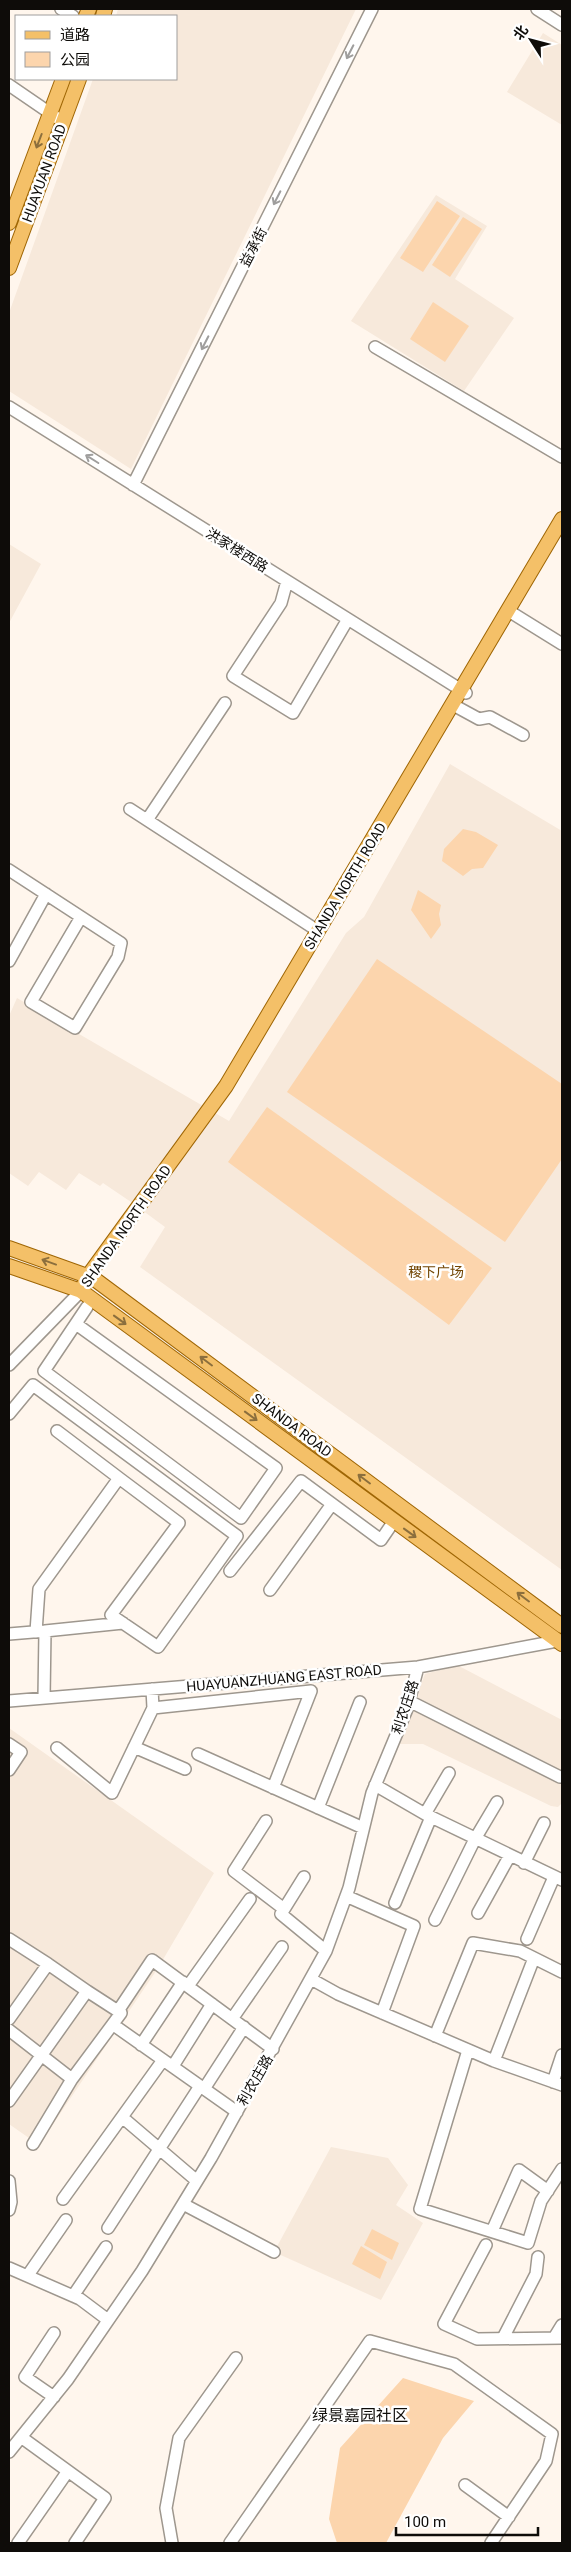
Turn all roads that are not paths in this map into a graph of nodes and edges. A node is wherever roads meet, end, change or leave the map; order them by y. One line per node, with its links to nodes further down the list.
1 (372, 9): 14 (street, 益承街, one-way to 14)
2 (537, 9): 3 (street)
3 (562, 25)
4 (63, 80): 7 (main road, HUAYUAN ROAD)
5 (79, 80): 8 (main road, HUAYUAN ROAD)
6 (9, 85): 7 (street)
7 (50, 113): 8 (street); 9 (main road, HUAYUAN ROAD, one-way to 9)
8 (63, 122): 10 (main road, HUAYUAN ROAD)
9 (9, 223)
10 (9, 268)
11 (375, 347): 13 (street)
12 (9, 407): 14 (street, 洪家楼西路, one-way to 12)
13 (562, 457)
14 (133, 485): 17 (street, 洪家楼西路)
15 (562, 519): 21 (main road, SHANDA NORTH ROAD)
16 (562, 528): 18 (main road, SHANDA NORTH ROAD)
17 (287, 581): 19 (street, 洪家楼西路); 19 (street)
18 (512, 613): 20 (street); 21 (main road, SHANDA NORTH ROAD)
19 (348, 619): 21 (street, 洪家楼西路)
20 (562, 644)
21 (464, 691): 23 (main road, SHANDA NORTH ROAD); 30 (main road, SHANDA NORTH ROAD)
22 (226, 702): 26 (street)
23 (457, 707): 24 (street); 34 (main road, SHANDA NORTH ROAD)
24 (523, 735)
25 (130, 809): 26 (street)
26 (147, 820): 30 (street)
27 (9, 870): 28 (street)
28 (46, 894): 29 (street); 31 (street)
29 (81, 917): 29 (street)
30 (318, 932): 34 (main road, SHANDA NORTH ROAD)
31 (9, 960)
32 (9, 1248): 34 (main road, SHANDA ROAD, one-way to 32)
33 (9, 1266): 35 (main road, SHANDA ROAD)
34 (91, 1277): 35 (main road, SHANDA NORTH ROAD); 47 (main road, SHANDA ROAD, one-way to 34)
35 (81, 1291): 38 (street); 43 (main road, SHANDA ROAD, one-way to 43)
36 (88, 1307): 37 (street)
37 (76, 1324): 37 (street)
38 (9, 1365)
39 (9, 1414): 46 (street)
40 (57, 1431): 41 (street)
41 (119, 1478): 46 (street); 48 (street)
42 (332, 1504): 43 (street); 44 (street); 45 (street)
43 (394, 1521): 50 (main road, SHANDA ROAD, one-way to 50)
44 (230, 1571)
45 (270, 1590)
46 (123, 1623): 48 (street)
47 (562, 1626)
48 (40, 1631): 49 (street); 53 (street)
49 (9, 1634)
50 (560, 1642): 51 (street, HUAYUANZHUANG EAST ROAD)
51 (418, 1667): 52 (street, HUAYUANZHUANG EAST ROAD); 56 (street, 利农庄路)
52 (152, 1689): 53 (street, HUAYUANZHUANG EAST ROAD); 57 (street)
53 (44, 1698): 54 (street, HUAYUANZHUANG EAST ROAD)
54 (9, 1701)
55 (360, 1702): 69 (street)
56 (409, 1702): 65 (street); 66 (street, 利农庄路)
57 (153, 1708): 59 (street); 67 (street)
58 (9, 1744): 63 (street)
59 (134, 1747): 60 (street); 62 (street)
60 (57, 1748)
61 (198, 1754): 67 (street)
62 (185, 1769)
63 (9, 1770)
64 (449, 1773): 70 (street)
65 (560, 1776)
66 (375, 1785): 70 (street); 79 (street, 利农庄路)
67 (273, 1788): 69 (street)
68 (497, 1802): 74 (street)
69 (318, 1808): 73 (street)
70 (428, 1816): 74 (street); 81 (street)
71 (266, 1821): 82 (street)
72 (544, 1823): 76 (street)
73 (360, 1827)
74 (475, 1839): 75 (street); 84 (street)
75 (509, 1857): 76 (street); 83 (street)
76 (524, 1863): 78 (street)
77 (304, 1877): 82 (street)
78 (558, 1878): 85 (street)
79 (346, 1896): 88 (street, 利农庄路); 97 (street)
80 (250, 1899): 93 (street)
81 (395, 1903)
82 (284, 1908): 88 (street)
83 (478, 1913)
84 (434, 1920)
85 (527, 1939)
86 (9, 1940): 90 (street)
87 (282, 1947): 99 (street)
88 (326, 1952): 92 (street, 利农庄路)
89 (534, 1958): 91 (street); 103 (street); 109 (street)
90 (48, 1964): 94 (street); 98 (street)
91 (562, 1972)
92 (311, 1979): 97 (street); 105 (street, 利农庄路)
93 (185, 1984): 95 (street); 96 (street); 104 (street)
94 (88, 1991): 96 (street); 107 (street)
95 (212, 2004): 99 (street); 110 (street)
96 (118, 2011): 111 (street)
97 (382, 2013): 103 (street)
98 (9, 2019)
99 (232, 2019): 101 (street)
100 (115, 2026): 104 (street)
101 (244, 2027): 105 (street); 113 (street)
102 (9, 2030): 107 (street)
103 (435, 2036): 106 (street)
104 (142, 2045): 110 (street)
105 (273, 2049): 115 (street, 利农庄路)
106 (468, 2050): 109 (street); 122 (street)
107 (42, 2055): 111 (street); 114 (street)
108 (562, 2055): 112 (street)
109 (494, 2062): 112 (street)
110 (168, 2063): 113 (street); 116 (street)
111 (72, 2078): 117 (street)
112 (558, 2083)
113 (202, 2087): 115 (street); 118 (street)
114 (9, 2101)
115 (237, 2112): 121 (street, 利农庄路)
116 (122, 2117): 118 (street); 123 (street)
117 (33, 2144)
118 (159, 2149): 121 (street); 127 (street)
119 (562, 2169): 122 (street)
120 (9, 2181): 125 (street)
121 (197, 2181): 124 (street, 利农庄路)
122 (548, 2191): 128 (street)
123 (63, 2199)
124 (183, 2204): 131 (street); 136 (street, 利农庄路)
125 (9, 2210)
126 (66, 2220): 134 (street)
127 (108, 2228)
128 (493, 2229)
129 (486, 2245): 139 (street)
130 (106, 2247): 135 (street)
131 (274, 2252)
132 (538, 2257): 139 (street)
133 (9, 2268): 134 (street)
134 (28, 2275): 135 (street)
135 (73, 2296): 136 (street)
136 (108, 2320): 142 (street, 利农庄路)
137 (562, 2325): 140 (street)
138 (54, 2333): 142 (street)
139 (504, 2338): 140 (street)
140 (558, 2338)
141 (236, 2358): 150 (street)
142 (54, 2397): 143 (street, 利农庄路)
143 (16, 2437): 144 (street, 利农庄路); 145 (street)
144 (9, 2452)
145 (68, 2471): 148 (street); 149 (street)
146 (465, 2486): 147 (street)
147 (509, 2517): 151 (street); 152 (street)
148 (18, 2543)
149 (75, 2543)
150 (172, 2543)
151 (230, 2543)
152 (491, 2543)

